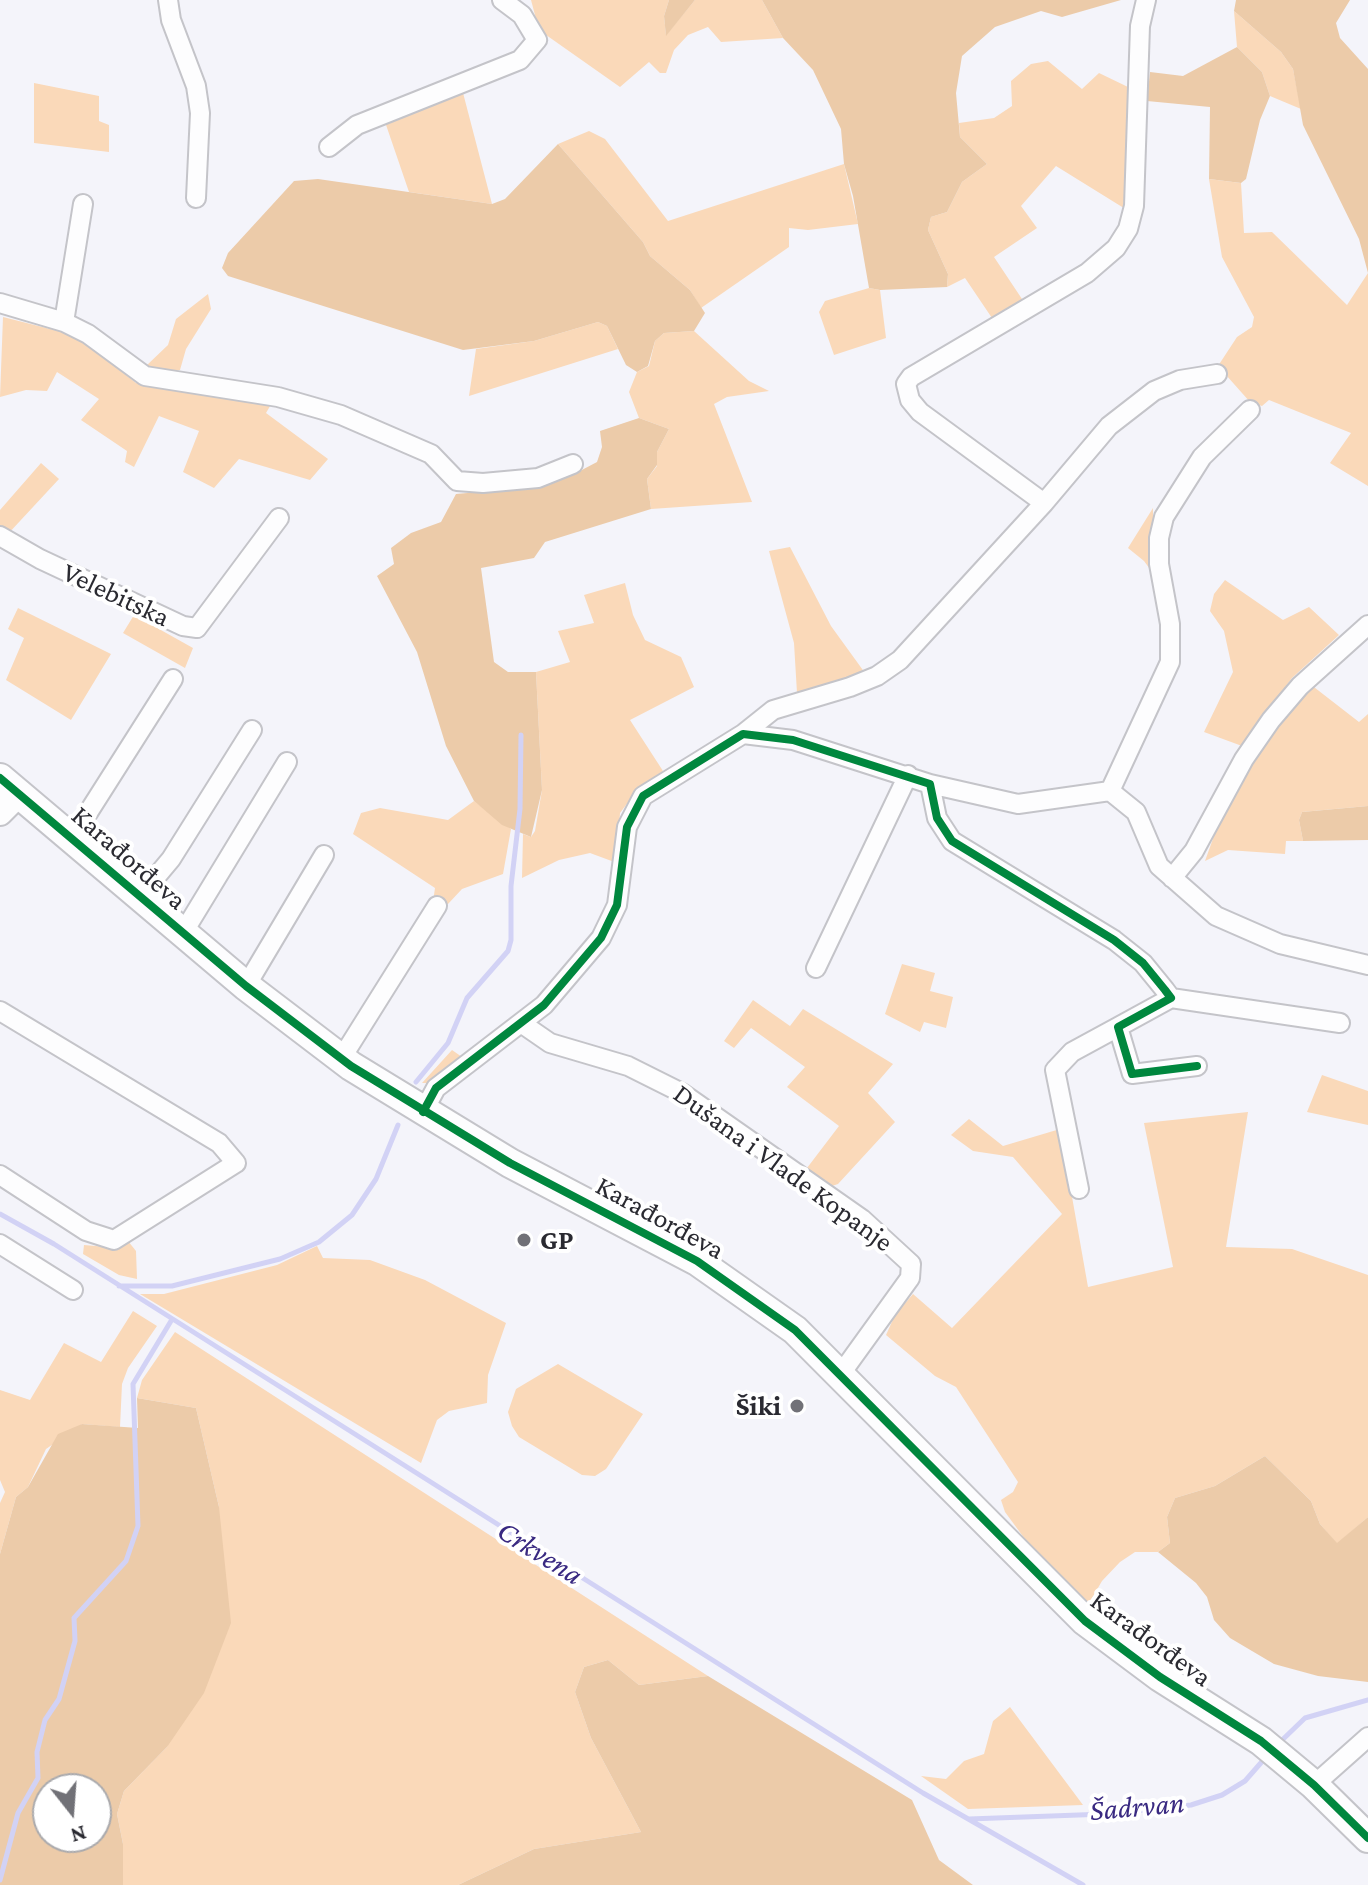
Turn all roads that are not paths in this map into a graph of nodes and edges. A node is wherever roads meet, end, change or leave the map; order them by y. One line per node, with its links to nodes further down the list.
1 (168, 0): 5 (street)
2 (502, 0): 4 (street)
3 (1146, 0): 12 (street)
4 (329, 147)
5 (196, 198)
6 (83, 204): 8 (street)
7 (0, 303): 8 (street)
8 (64, 322): 11 (street)
9 (1217, 374): 12 (street)
10 (1250, 410): 23 (street)
11 (573, 464)
12 (1044, 503): 18 (street)
13 (279, 518): 14 (street, Velebitska)
14 (0, 536)
15 (1368, 625): 27 (street)
16 (173, 679): 25 (street)
17 (252, 730): 28 (street)
18 (743, 734): 20 (street); 36 (street)
19 (287, 762): 30 (street)
20 (908, 775): 21 (street); 32 (street)
21 (930, 784): 23 (street); 34 (street)
22 (10, 786): 24 (street); 25 (main road, Karađorđeva)
23 (1110, 791): 27 (street)
24 (0, 813)
25 (72, 838): 28 (main road, Karađorđeva)
26 (324, 855): 33 (street)
27 (1172, 878): 31 (street)
28 (140, 896): 30 (main road, Karađorđeva)
29 (437, 906): 39 (street)
30 (183, 933): 33 (main road, Karađorđeva)
31 (1368, 965)
32 (816, 968)
33 (246, 986): 39 (main road, Karađorđeva)
34 (1171, 998): 37 (street); 38 (street)
35 (0, 1011): 42 (street)
36 (521, 1023): 41 (street); 46 (street, Dušana i Vlade Kopanje)
37 (1340, 1023)
38 (1118, 1027): 40 (street); 43 (street)
39 (341, 1059): 41 (main road, Karađorđeva)
40 (1197, 1066)
41 (423, 1112): 46 (main road, Karađorđeva)
42 (0, 1175)
43 (1079, 1189)
44 (0, 1244): 45 (street)
45 (73, 1290)
46 (840, 1375): 48 (main road, Karađorđeva)
47 (1368, 1737): 48 (street)
48 (1314, 1785): 49 (main road, Karađorđeva)
49 (1368, 1838)

